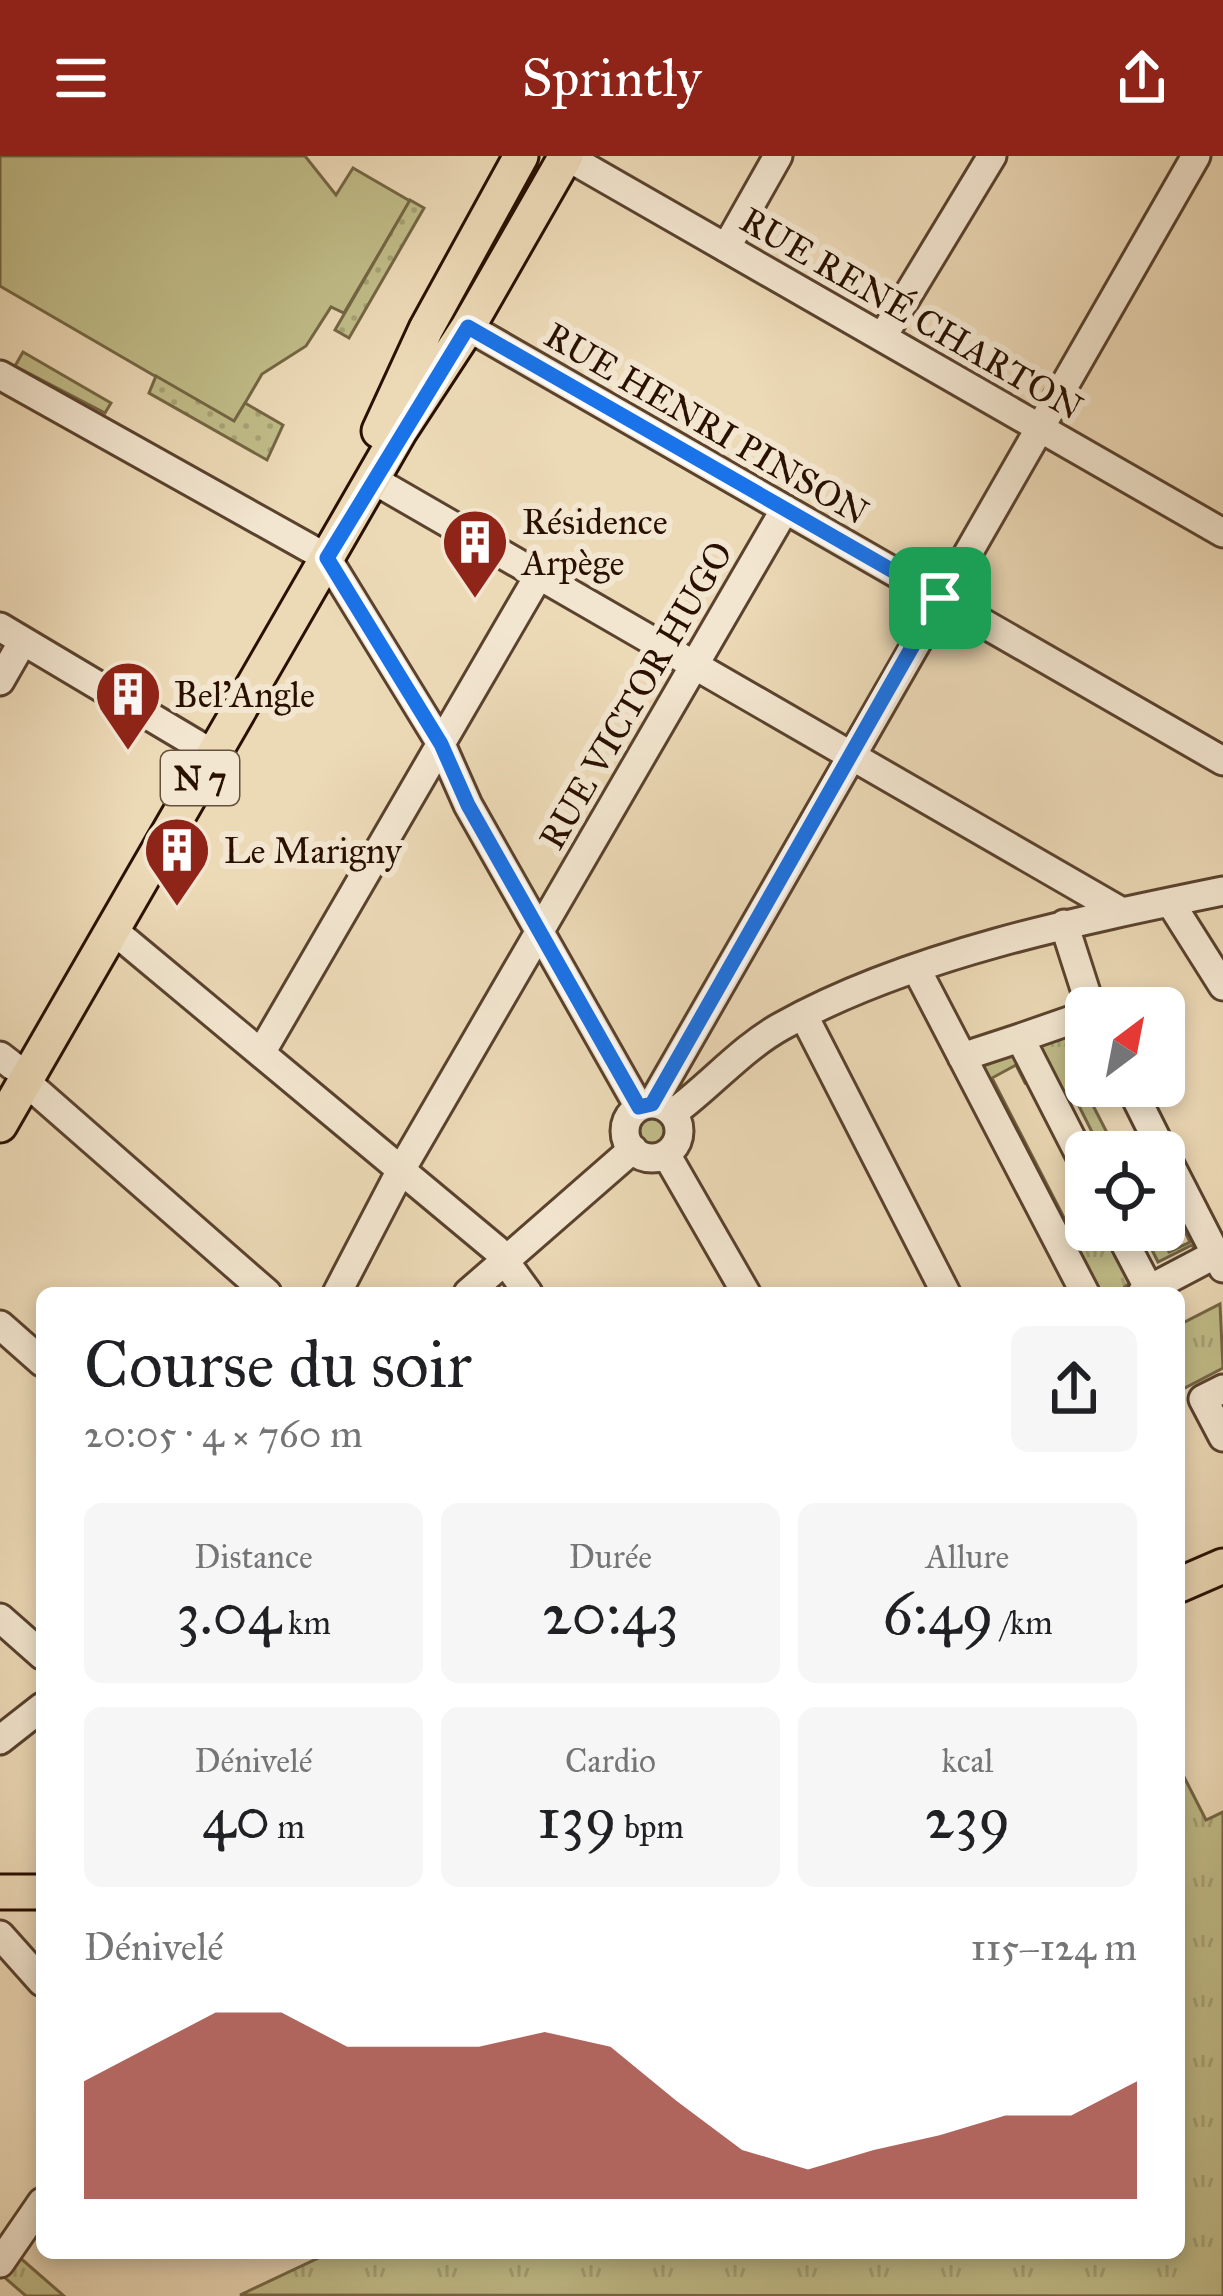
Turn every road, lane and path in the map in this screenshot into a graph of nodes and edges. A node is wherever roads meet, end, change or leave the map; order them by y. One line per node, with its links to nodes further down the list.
1 (520, 156): 14 (main road, N 7)
2 (566, 156): 6 (street, RUE RENÉ CHARTON); 7 (main road, N 7)
3 (778, 156): 6 (street)
4 (992, 156): 8 (street)
5 (1196, 156): 10 (street)
6 (727, 248): 8 (street, RUE RENÉ CHARTON)
7 (468, 327): 11 (main road, N 7); 12 (street, RUE HENRI PINSON)
8 (883, 336): 10 (street, RUE RENÉ CHARTON)
9 (0, 374): 14 (street)
10 (1040, 428): 13 (street, RUE RENÉ CHARTON); 16 (street)
11 (372, 479): 14 (main road, N 7); 15 (street)
12 (785, 509): 16 (street, RUE HENRI PINSON); 18 (street, RUE VICTOR HUGO)
13 (1220, 523)
14 (319, 553): 20 (street); 21 (main road, N 7); 28 (main road, N 7)
15 (539, 575): 18 (street); 20 (street)
16 (940, 598): 22 (street); 23 (street, RUE HENRI PINSON)
17 (12, 634): 19 (street); 21 (street)
18 (695, 665): 22 (street); 29 (street, RUE VICTOR HUGO)
19 (0, 681)
20 (441, 744): 29 (street); 36 (street)
21 (198, 745): 38 (main road, N 7)
22 (850, 753): 26 (street); 39 (street)
23 (1223, 761)
24 (1223, 891): 25 (street)
25 (1170, 902): 26 (street); 31 (street)
26 (1122, 912): 27 (street)
27 (1064, 924): 30 (street); 32 (street)
28 (112, 930): 36 (street); 38 (main road, N 7)
29 (539, 932): 39 (street); 44 (street, RUE VICTOR HUGO)
30 (917, 970): 33 (street); 37 (street)
31 (1223, 986)
32 (1081, 987)
33 (804, 1016): 39 (street); 54 (street)
34 (1065, 1021): 35 (street)
35 (1020, 1038): 37 (street); 41 (street)
36 (261, 1053): 44 (street)
37 (962, 1057): 55 (street)
38 (9, 1073): 40 (main road, N 7); 49 (street)
39 (655, 1108): 42 (street); 43 (street)
40 (0, 1125)
41 (1068, 1131)
42 (633, 1149): 43 (street); 47 (street)
43 (666, 1154): 53 (street)
44 (401, 1170): 47 (street); 50 (street, RUE VICTOR HUGO)
45 (1185, 1194): 48 (street)
46 (1127, 1251): 56 (street)
47 (507, 1259): 51 (street); 52 (street)
48 (1220, 1261): 57 (street)
49 (260, 1287)
50 (340, 1287)
51 (475, 1287)
52 (524, 1287)
53 (743, 1287)
54 (943, 1287)
55 (1081, 1287)
56 (1143, 1287)
57 (1155, 1287)
58 (0, 1325): 59 (street)
59 (36, 1357)
60 (1223, 1389): 61 (street)
61 (1223, 1437)
62 (1223, 1566): 63 (main road)
63 (1185, 1583)
64 (0, 1618): 65 (street)
65 (36, 1650)
66 (36, 1712): 67 (street)
67 (0, 1740)
68 (0, 1892): 69 (main road)
69 (36, 1892)
70 (0, 1935): 71 (street)
71 (36, 1975)
72 (36, 2211): 73 (street)
73 (0, 2263)

